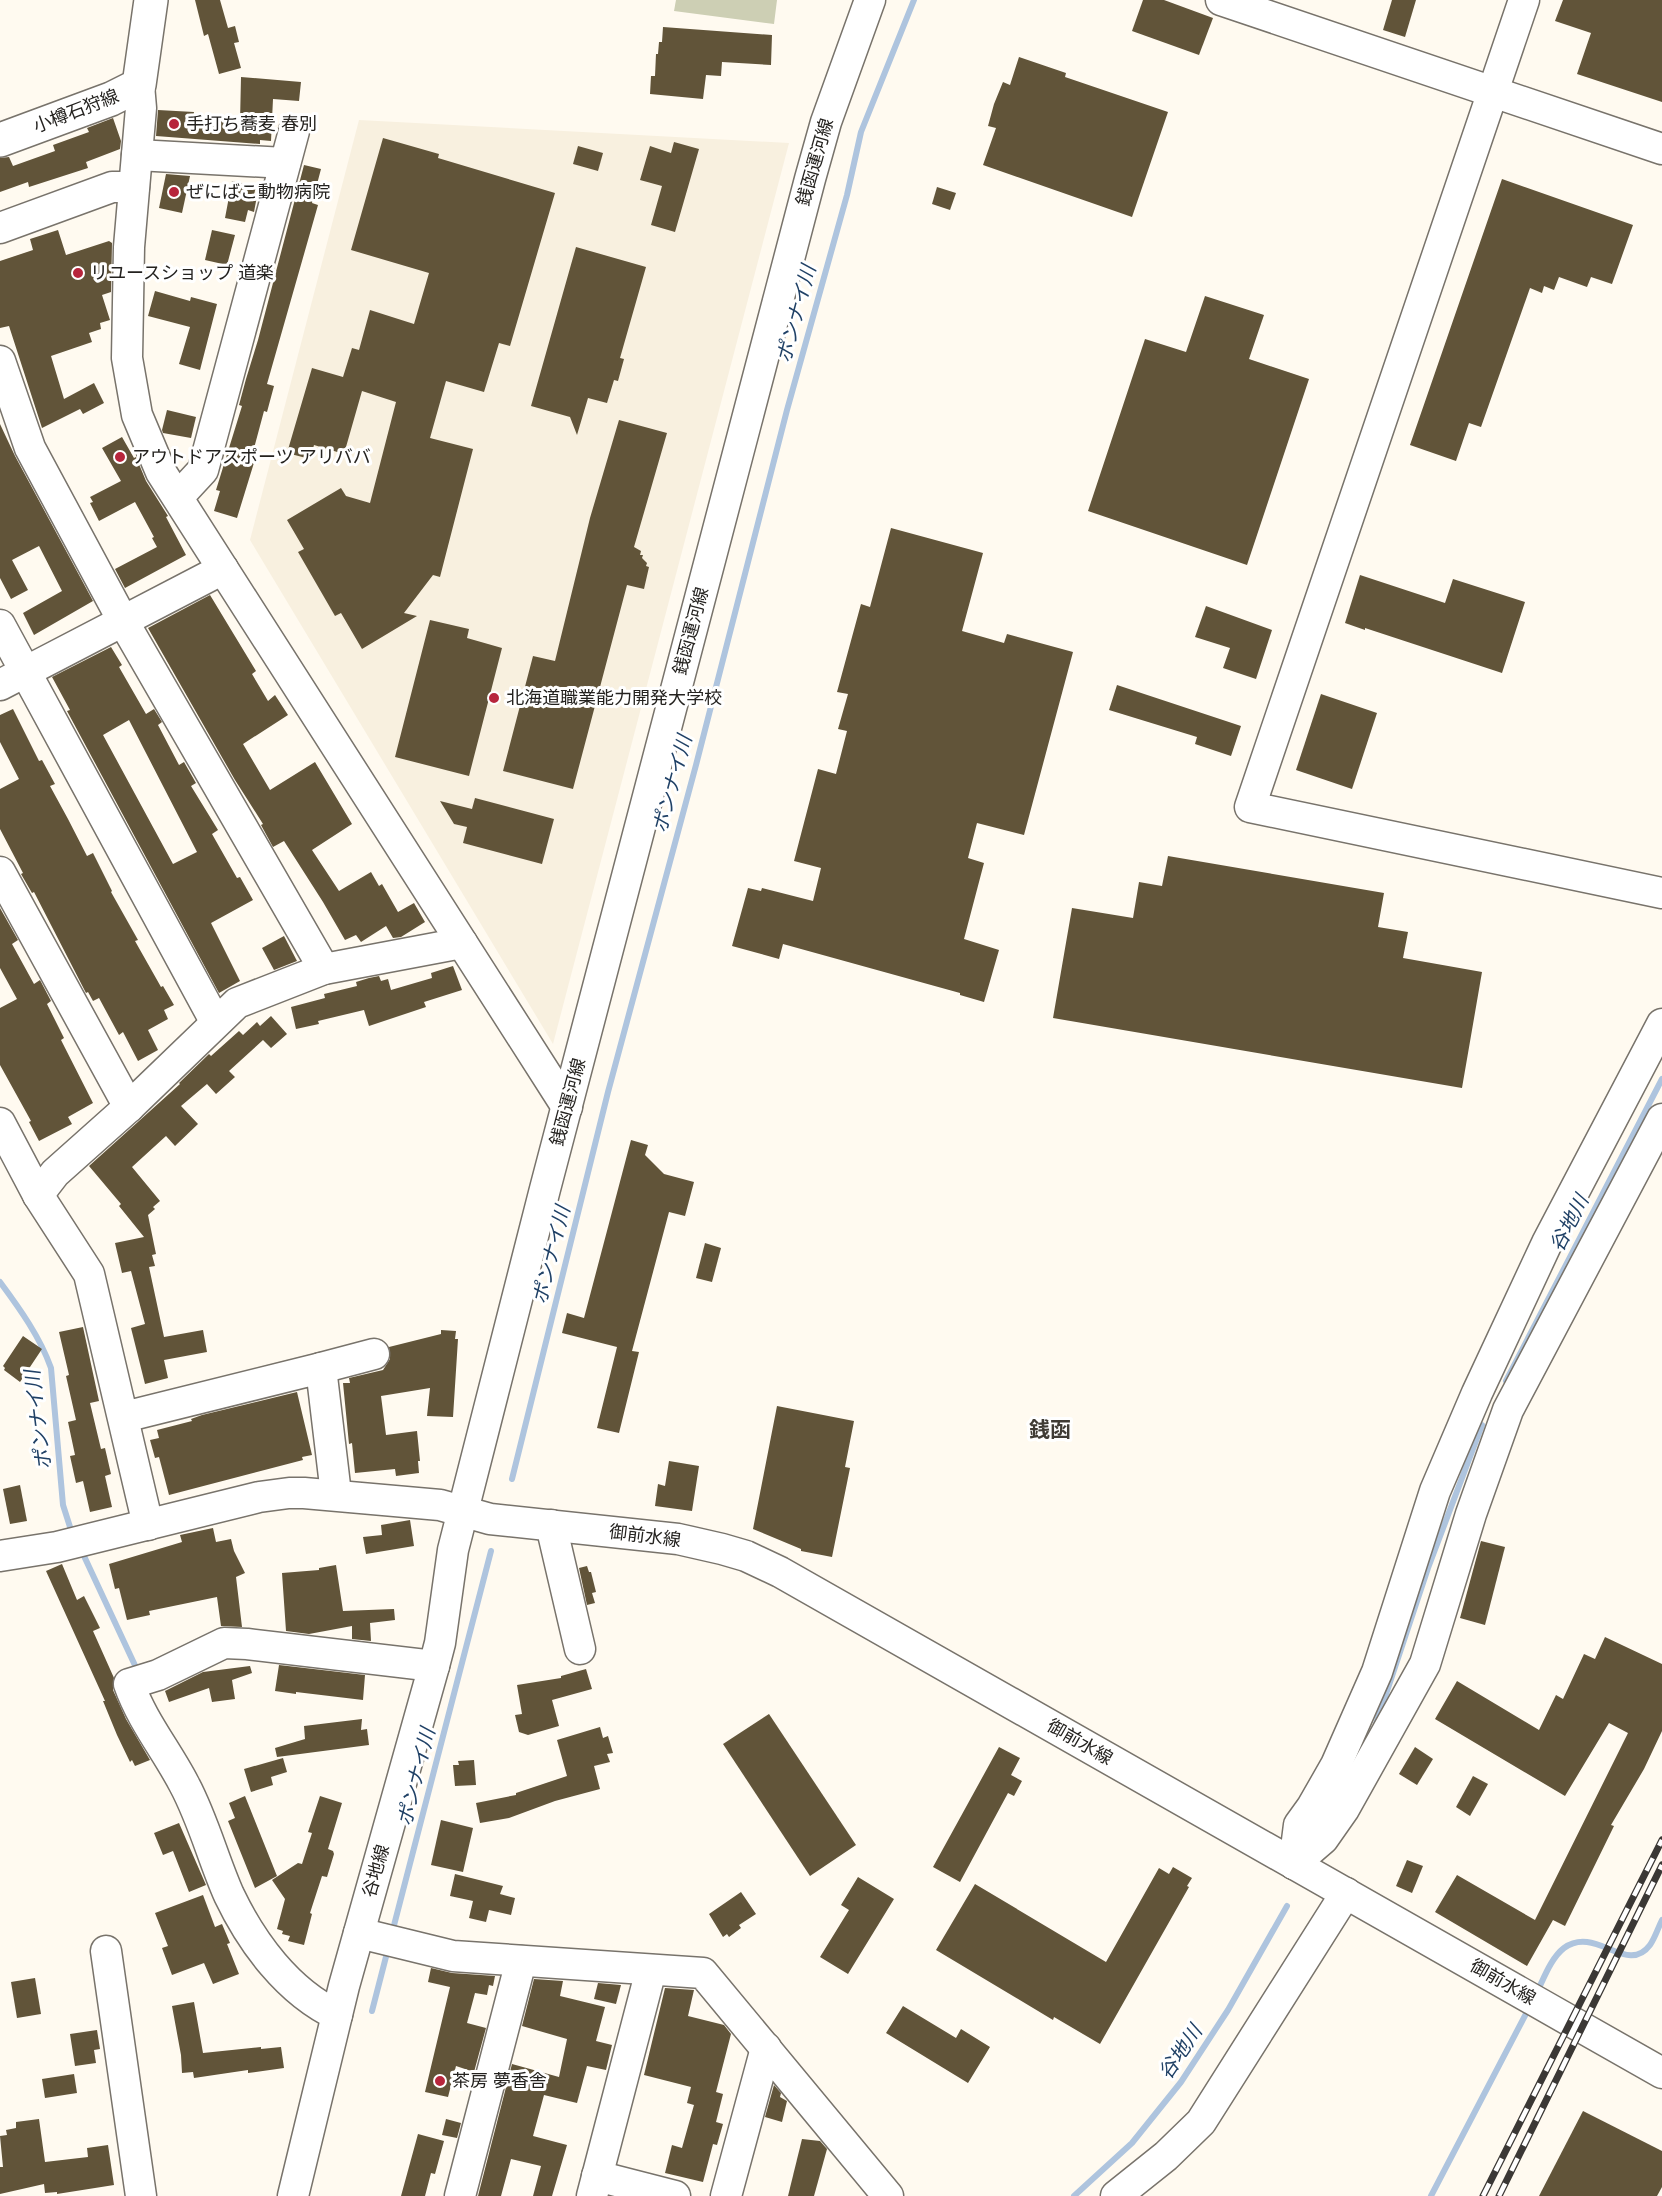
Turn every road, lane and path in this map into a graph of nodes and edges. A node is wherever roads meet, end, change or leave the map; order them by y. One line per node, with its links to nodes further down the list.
1 (151, 0): 5 (main road, 小樽石狩線)
2 (870, 0): 27 (street, 銭函運河線)
3 (1221, 0): 6 (street)
4 (1524, 0): 6 (street)
5 (140, 85): 8 (main road, 小樽石狩線); 10 (street)
6 (1492, 93): 9 (street); 21 (street)
7 (294, 131): 11 (street)
8 (0, 140)
9 (1662, 149)
10 (137, 155): 11 (street); 12 (street)
11 (285, 163): 15 (street)
12 (134, 187): 13 (street); 15 (street)
13 (0, 228)
14 (0, 361): 17 (street)
15 (178, 497): 16 (street)
16 (224, 569): 17 (street); 22 (street)
17 (123, 621): 19 (street); 23 (street)
18 (0, 625): 19 (street)
19 (13, 678): 24 (street)
20 (0, 872): 26 (street)
21 (1662, 893)
22 (462, 943): 23 (street); 27 (street)
23 (324, 969): 24 (street)
24 (215, 1021): 26 (street)
25 (1662, 1024): 33 (street)
26 (129, 1107): 30 (street)
27 (567, 1107): 37 (street, 銭函運河線)
28 (1662, 1119): 34 (street)
29 (0, 1123): 30 (street)
30 (38, 1195): 35 (street)
31 (374, 1354): 32 (street)
32 (321, 1368): 35 (street); 36 (street)
33 (1478, 1394): 34 (street); 43 (street)
34 (1508, 1410): 43 (street)
35 (124, 1417): 38 (street)
36 (336, 1494): 37 (street, 御前水線); 38 (street, 御前水線)
37 (464, 1511): 39 (street, 御前水線); 42 (street, 谷地線)
38 (148, 1525): 40 (street, 御前水線)
39 (551, 1525): 41 (street); 43 (street, 御前水線)
40 (0, 1556)
41 (580, 1648)
42 (434, 1666): 45 (street, 谷地線); 49 (street)
43 (1294, 1864): 44 (street, 御前水線)
44 (1346, 1893): 51 (street, 御前水線); 59 (street)
45 (379, 1938): 47 (street); 49 (street, 谷地線)
46 (105, 1951): 53 (street)
47 (521, 1961): 48 (street); 55 (street)
48 (651, 1970): 50 (street); 52 (street)
49 (337, 2015): 54 (street, 谷地線)
50 (766, 2048): 57 (street); 58 (street)
51 (1662, 2073)
52 (595, 2186): 56 (street)
53 (141, 2196)
54 (293, 2196)
55 (460, 2196)
56 (675, 2196)
57 (726, 2196)
58 (888, 2196)
59 (1116, 2196)

